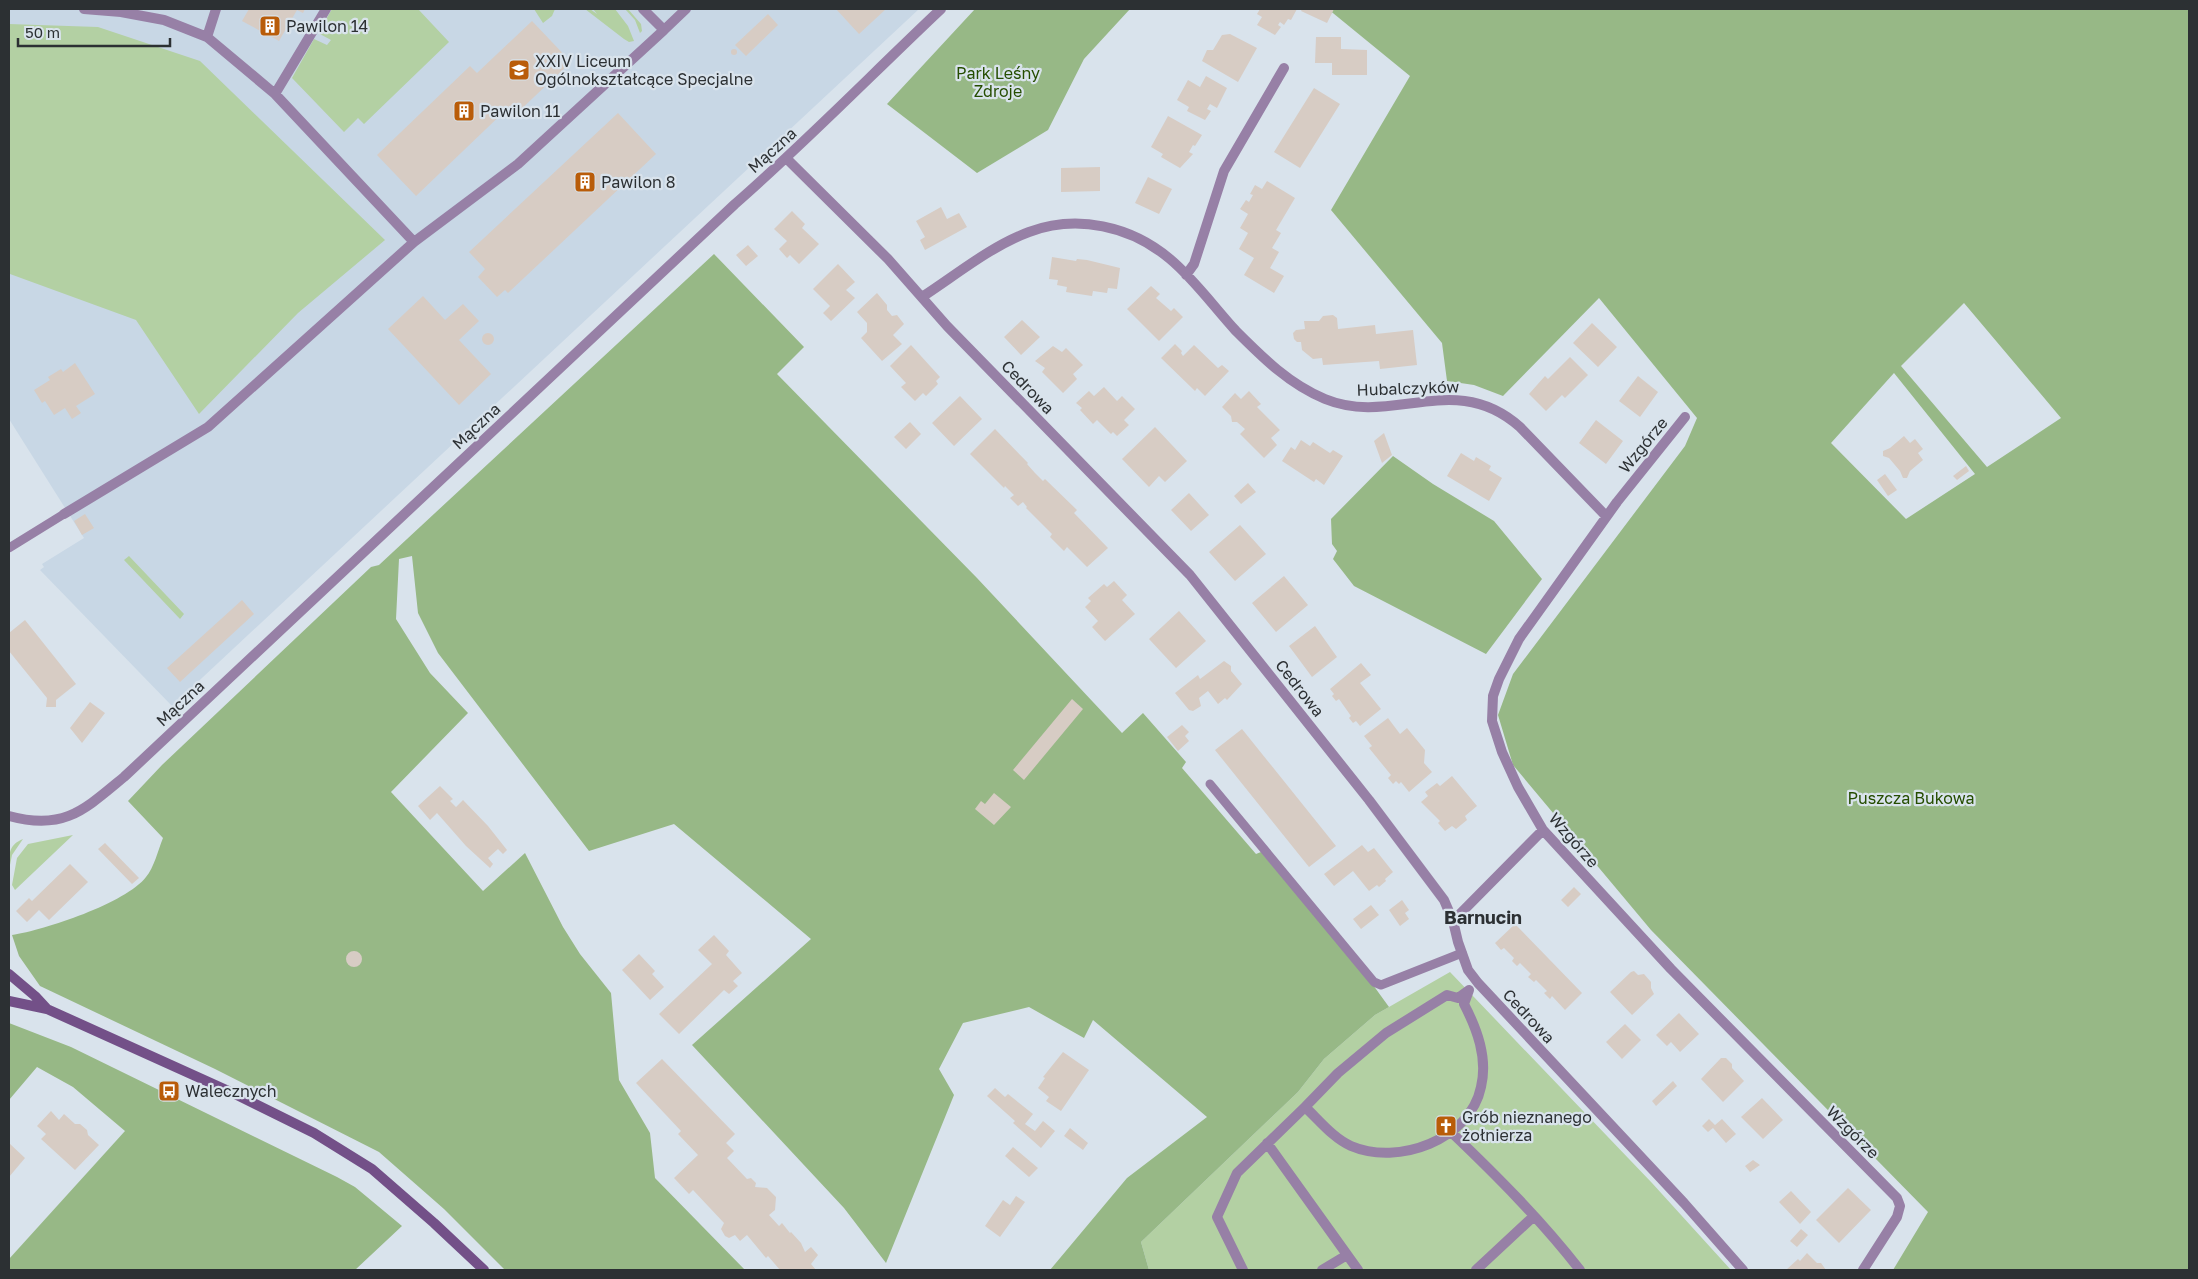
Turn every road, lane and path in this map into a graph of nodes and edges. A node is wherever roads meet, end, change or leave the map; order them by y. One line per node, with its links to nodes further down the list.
1 (84, 9): 7 (street)
2 (216, 9): 9 (street)
3 (326, 9): 11 (street)
4 (643, 9): 8 (street)
5 (686, 9): 8 (street)
6 (941, 9): 12 (street, Mączna)
7 (122, 11): 9 (street)
8 (664, 30): 13 (street)
9 (207, 37): 11 (street)
10 (1284, 68): 14 (street)
11 (275, 94): 13 (street)
12 (787, 159): 15 (street, Cedrowa); 21 (street, Mączna)
13 (414, 242): 17 (street)
14 (1186, 274): 15 (street, Hubalczyków); 18 (street, Hubalczyków)
15 (922, 297): 23 (street, Cedrowa)
16 (1685, 417): 18 (street, Wzgórze)
17 (64, 514): 19 (lane)
18 (1606, 516): 22 (street, Wzgórze)
19 (9, 548)
20 (1210, 784): 24 (lane)
21 (9, 816)
22 (1542, 830): 23 (street); 42 (street, Wzgórze)
23 (1453, 921): 24 (street, Cedrowa)
24 (1462, 954): 26 (street, Cedrowa)
25 (9, 974): 29 (street)
26 (1478, 983): 27 (street); 41 (street, Cedrowa)
27 (1469, 990): 30 (street); 31 (street)
28 (9, 1001): 29 (street)
29 (47, 1010): 35 (street)
30 (1305, 1107): 31 (street); 32 (street)
31 (1451, 1132): 33 (street)
32 (1266, 1143): 34 (street); 36 (street)
33 (1534, 1216): 39 (street); 40 (street)
34 (1347, 1255): 37 (street); 38 (street)
35 (484, 1270)
36 (1243, 1270)
37 (1322, 1270)
38 (1358, 1270)
39 (1476, 1270)
40 (1580, 1270)
41 (1743, 1270)
42 (1863, 1270)

